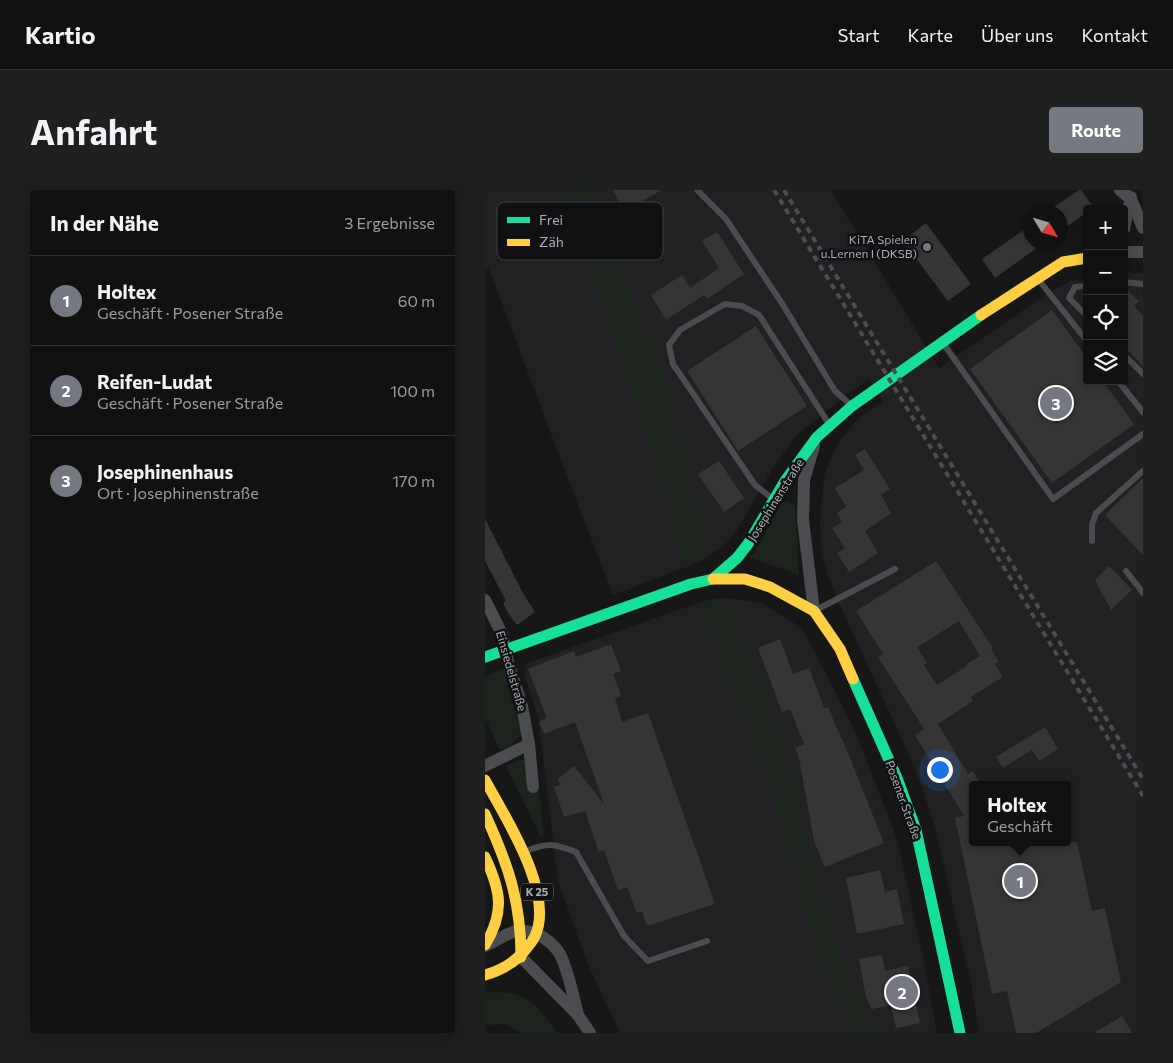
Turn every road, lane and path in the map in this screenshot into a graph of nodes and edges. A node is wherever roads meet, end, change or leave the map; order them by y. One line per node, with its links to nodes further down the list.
1 (697, 190): 19 (lane)
2 (1120, 190): 3 (street)
3 (1131, 194): 4 (street); 5 (street)
4 (1128, 209)
5 (1143, 228)
6 (1128, 252): 7 (street)
7 (1143, 252)
8 (1083, 259): 9 (street, Josephinenstraße)
9 (1037, 278): 14 (lane); 15 (street, Josephinenstraße)
10 (1128, 282): 11 (lane)
11 (1143, 284)
12 (1083, 286): 13 (lane)
13 (1083, 312)
14 (1086, 340)
15 (943, 342): 19 (street, Josephinenstraße); 22 (lane)
16 (1128, 359): 17 (lane)
17 (1143, 374)
18 (1122, 385): 20 (lane)
19 (852, 406): 21 (street, Josephinenstraße)
20 (1143, 412)
21 (829, 425): 23 (street, Josephinenstraße); 25 (lane)
22 (1143, 434)
23 (817, 437): 25 (street, Josephinenstraße); 32 (street, Posener Straße)
24 (1143, 471): 26 (lane)
25 (774, 500): 29 (street, Josephinenstraße)
26 (1092, 541)
27 (895, 569): 32 (lane)
28 (1126, 571): 30 (lane)
29 (713, 579): 32 (street, Posener Straße); 33 (street, Josephinenstraße)
30 (1143, 593)
31 (485, 600): 33 (street, Einsiedelstraße)
32 (814, 611): 50 (street, Posener Straße)
33 (506, 649): 34 (street, Josephinenstraße); 35 (street, Einsiedelstraße)
34 (485, 657)
35 (529, 744): 36 (street); 38 (street, Einsiedelstraße)
36 (485, 766)
37 (485, 780): 40 (street, K 25)
38 (533, 787)
39 (485, 814): 40 (street, K 25)
40 (515, 854): 42 (street, K 25); 43 (street, K 25); 44 (lane)
41 (485, 858): 45 (street)
42 (522, 931): 43 (street); 45 (street); 46 (street, K 25)
43 (536, 934): 46 (street, K 25); 48 (street)
44 (707, 941)
45 (485, 946)
46 (521, 956): 47 (street, K 25); 48 (street)
47 (485, 976)
48 (578, 1015): 49 (street)
49 (590, 1033)
50 (960, 1033)

